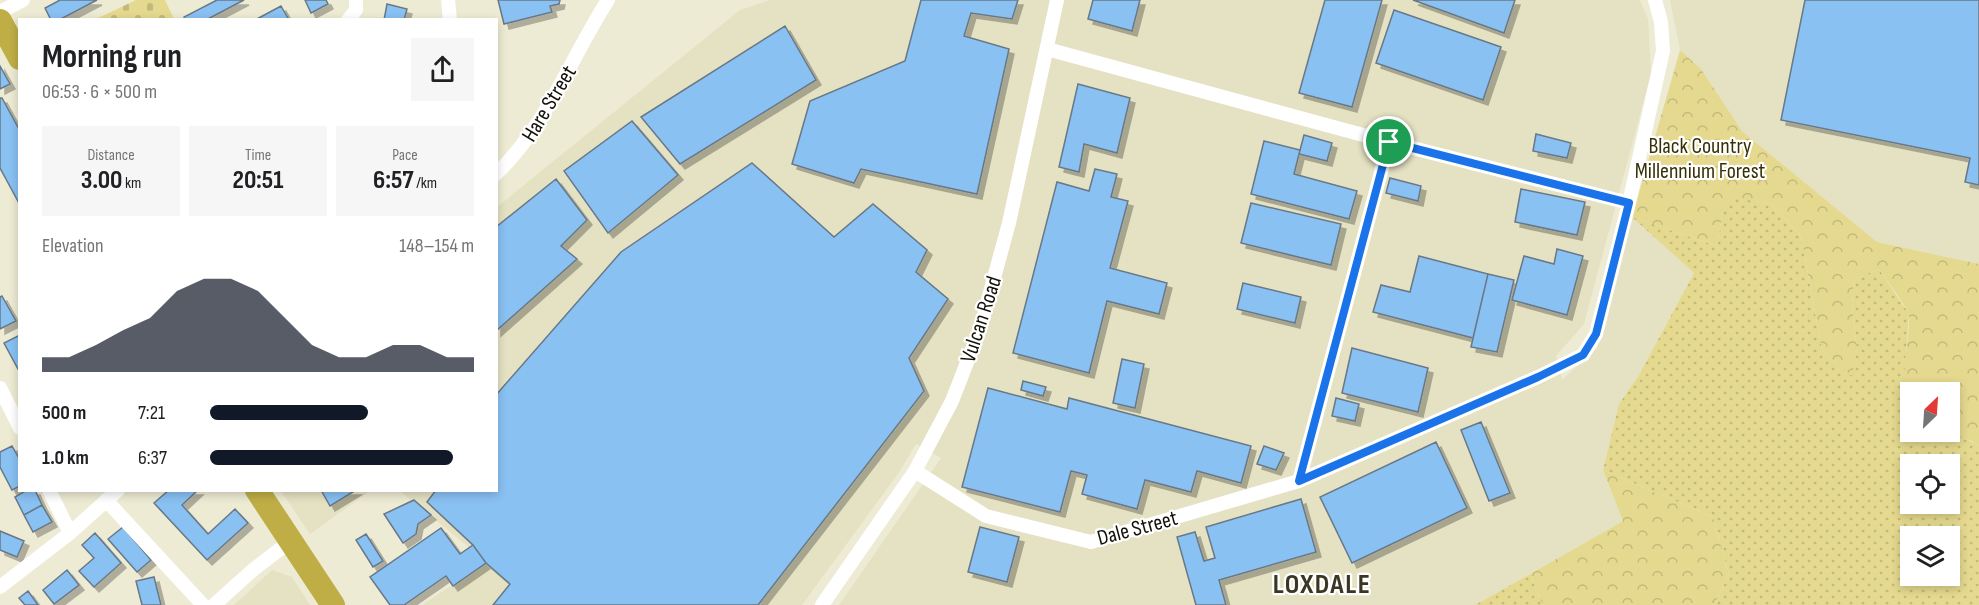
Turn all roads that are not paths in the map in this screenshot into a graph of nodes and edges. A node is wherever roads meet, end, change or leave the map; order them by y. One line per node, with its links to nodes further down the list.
1 (24, 0): 8 (street)
2 (356, 0): 9 (street)
3 (448, 0): 10 (street)
4 (595, 0): 12 (street, Hare Street)
5 (608, 0): 12 (street, Hare Street)
6 (1057, 0): 13 (street, Vulcan Road)
7 (1654, 0): 17 (street, Dale Street)
8 (0, 12)
9 (350, 18)
10 (450, 18)
11 (0, 21): 14 (highway)
12 (591, 26): 16 (street, Hare Street)
13 (1047, 49): 15 (street); 20 (street, Vulcan Road)
14 (18, 54)
15 (1389, 142): 17 (street); 21 (street)
16 (498, 170)
17 (1629, 203): 21 (street, Dale Street)
18 (0, 388): 19 (street)
19 (18, 424)
20 (915, 471): 21 (street, Dale Street); 32 (street, Vulcan Road)
21 (1299, 481)
22 (50, 492): 26 (street)
23 (116, 492): 25 (street)
24 (258, 492): 27 (highway)
25 (106, 500): 26 (street); 29 (street)
26 (70, 533): 28 (street)
27 (292, 540): 30 (street); 31 (highway)
28 (1, 583)
29 (203, 605)
30 (214, 605)
31 (333, 605)
32 (822, 605)

